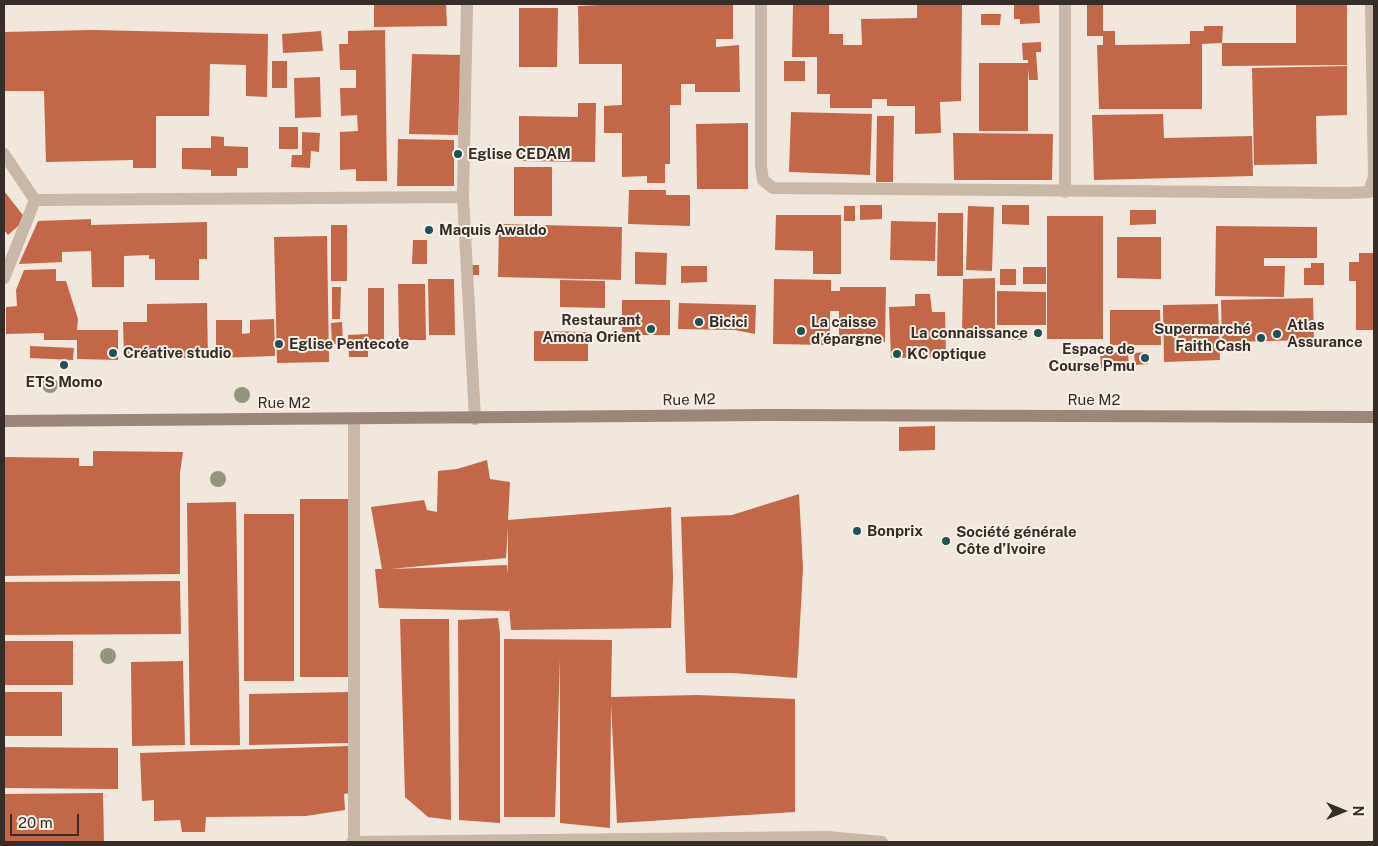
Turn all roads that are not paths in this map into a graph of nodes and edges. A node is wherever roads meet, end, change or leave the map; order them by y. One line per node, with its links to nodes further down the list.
1 (467, 4): 7 (street)
2 (761, 4): 6 (street)
3 (1065, 4): 6 (street)
4 (1371, 4): 6 (street)
5 (4, 154): 8 (street)
6 (1065, 192)
7 (463, 197): 8 (street); 12 (street)
8 (35, 200): 9 (street)
9 (4, 278)
10 (1374, 417): 12 (main road, Rue M2)
11 (354, 419): 12 (main road, Rue M2); 13 (main road, Rue M2); 14 (street)
12 (475, 419)
13 (4, 420)
14 (353, 842): 15 (street)
15 (882, 842)

